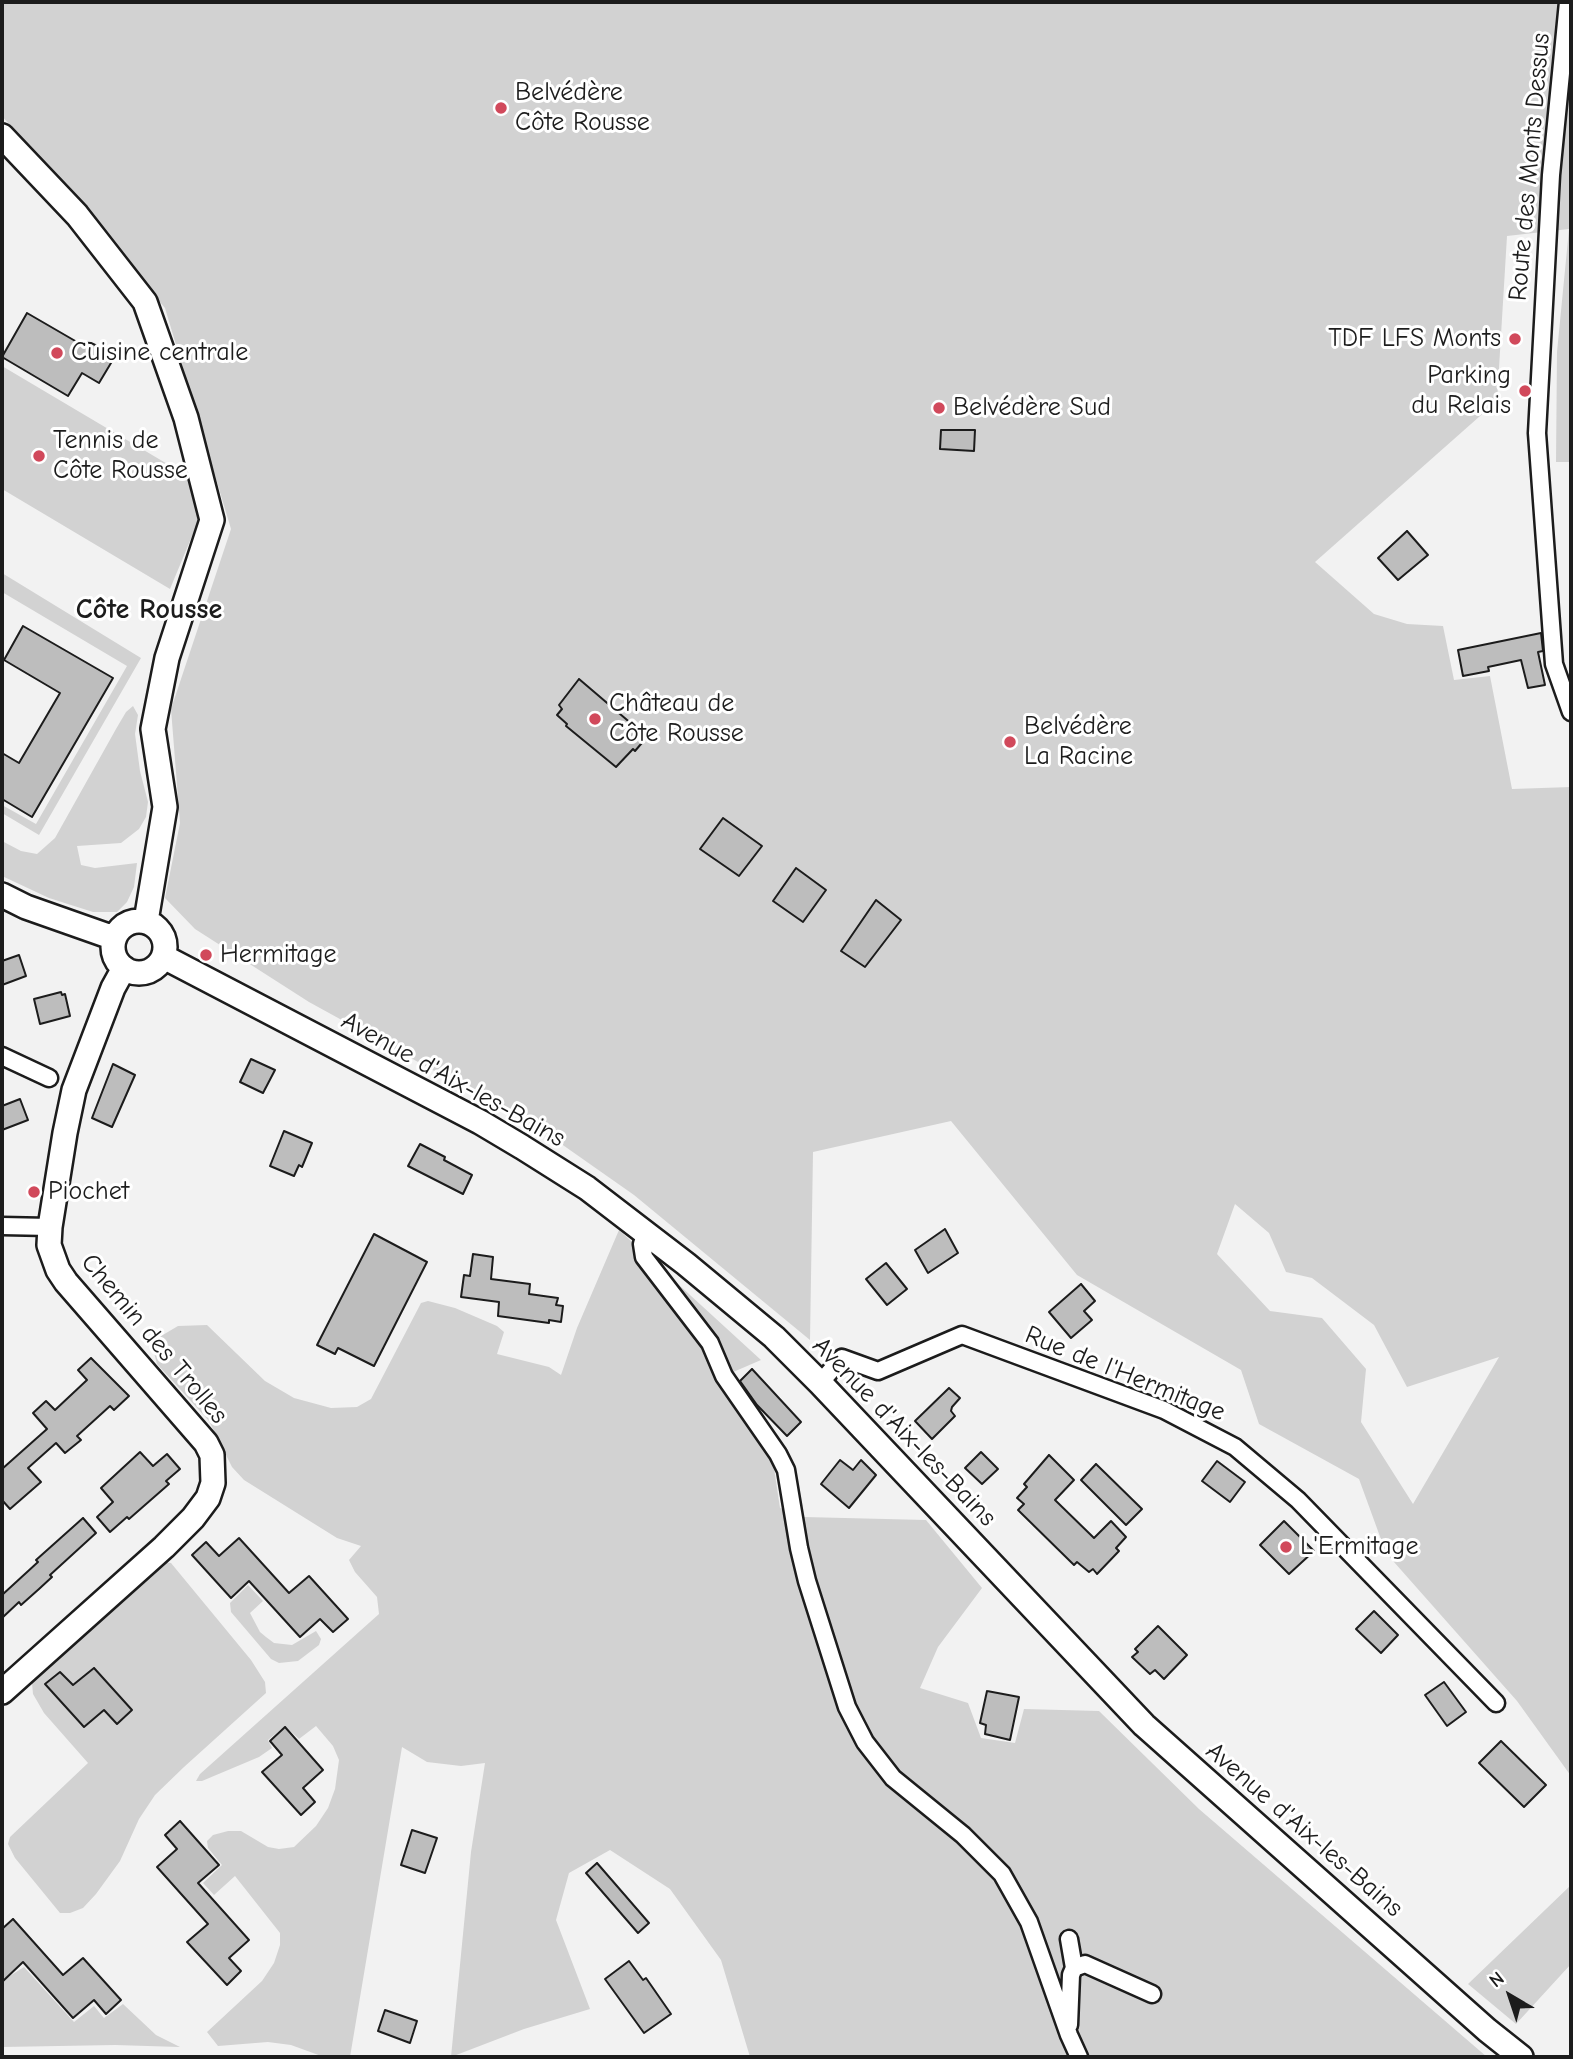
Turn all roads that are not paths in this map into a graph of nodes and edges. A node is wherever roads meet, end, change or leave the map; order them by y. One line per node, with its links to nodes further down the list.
1 (1568, 2): 3 (street, Route des Monts Dessus)
2 (2, 136): 5 (main road)
3 (1571, 712)
4 (2, 895): 6 (main road)
5 (146, 921): 6 (main road); 7 (main road)
6 (114, 938): 8 (main road)
7 (164, 957): 8 (main road); 13 (main road, Avenue d'Aix-les-Bains)
8 (124, 968): 12 (main road, Chemin des Trolles)
9 (2, 1056): 10 (street)
10 (49, 1078)
11 (2, 1226): 12 (street)
12 (50, 1227): 15 (main road, Chemin des Trolles)
13 (646, 1231): 14 (main road, Avenue d'Aix-les-Bains); 20 (street)
14 (820, 1383): 16 (street, Rue de l'Hermitage); 22 (main road, Avenue d'Aix-les-Bains)
15 (2, 1692)
16 (1496, 1703)
17 (1069, 1939): 18 (street)
18 (1074, 1968): 19 (street); 20 (street)
19 (1152, 1994)
20 (1069, 2035): 21 (street)
21 (1079, 2057)
22 (1521, 2057)

